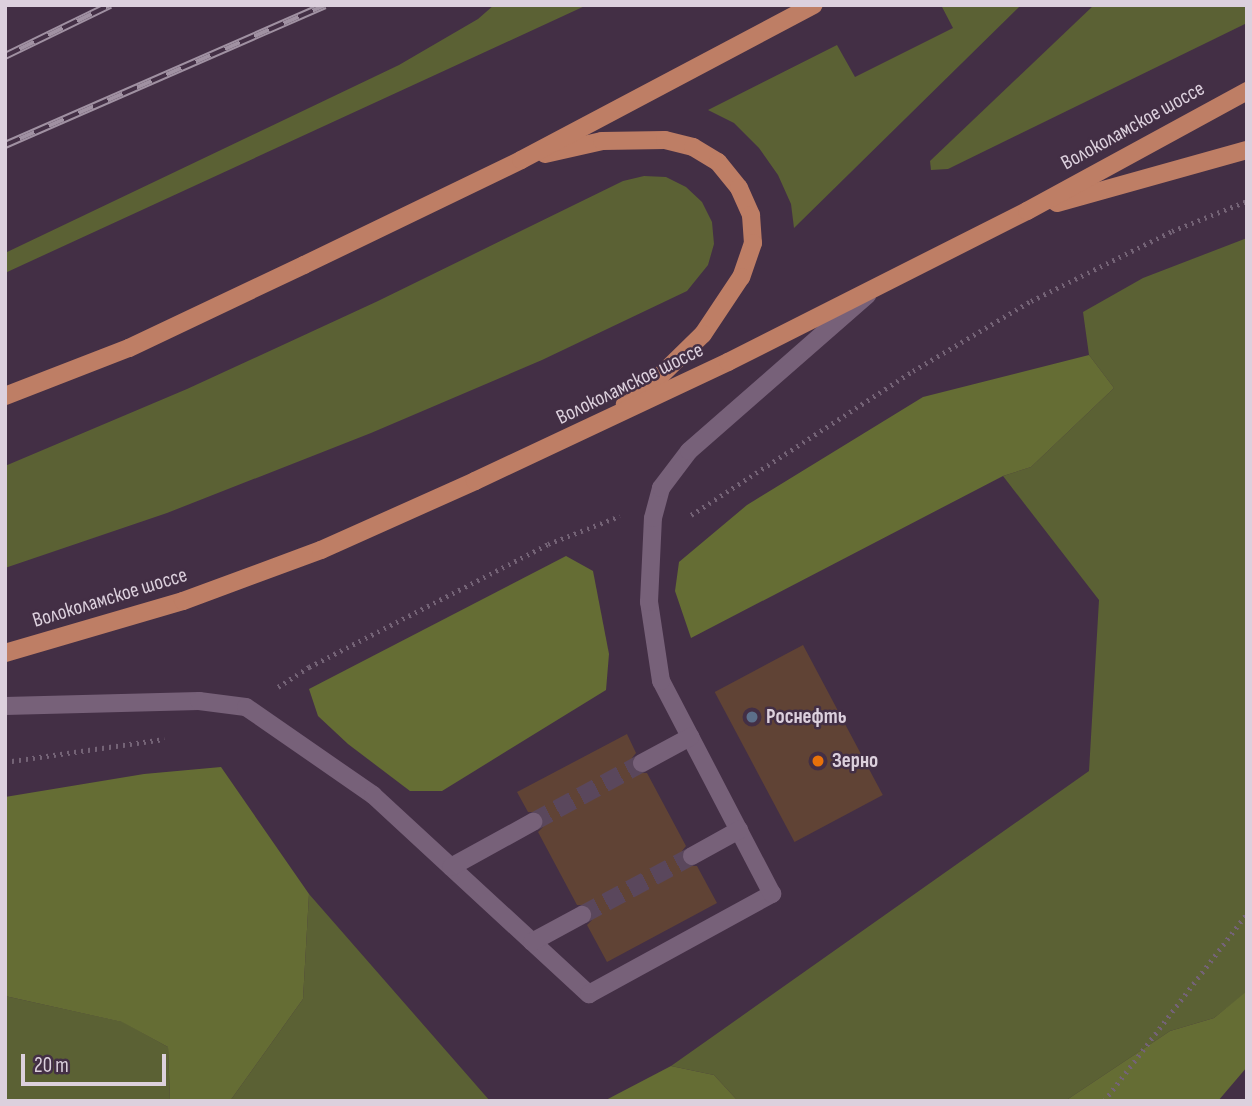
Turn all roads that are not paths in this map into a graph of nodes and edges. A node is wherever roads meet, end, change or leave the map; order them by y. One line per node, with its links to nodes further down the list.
1 (814, 5): 4 (main road)
2 (1247, 91): 5 (main road, Волоколамское шоссе)
3 (1247, 150): 5 (main road)
4 (521, 160): 7 (main road); 8 (main road)
5 (1027, 211): 6 (main road, Волоколамское шоссе)
6 (884, 281): 8 (main road, Волоколамское шоссе); 11 (lane)
7 (5, 396)
8 (597, 426): 9 (main road, Волоколамское шоссе)
9 (5, 653)
10 (5, 706): 16 (lane)
11 (690, 737): 12 (lane); 14 (lane)
12 (642, 764)
13 (533, 822): 16 (lane)
14 (739, 830): 15 (lane); 18 (lane)
15 (692, 856)
16 (451, 867): 18 (lane)
17 (582, 915): 18 (lane)
18 (532, 942)

